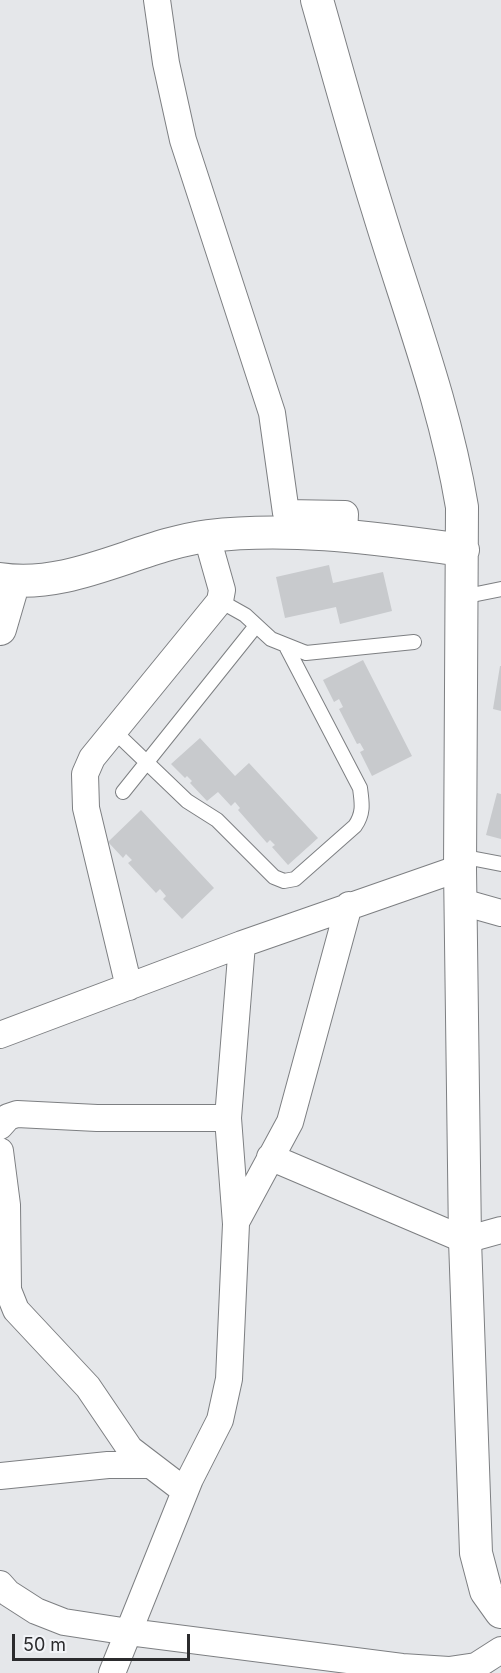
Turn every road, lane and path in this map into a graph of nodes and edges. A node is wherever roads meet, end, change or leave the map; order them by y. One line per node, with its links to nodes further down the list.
1 (157, 0): 3 (street)
2 (317, 0): 5 (street)
3 (344, 535): 4 (street); 5 (street)
4 (207, 537): 6 (street); 9 (street)
5 (463, 550): 8 (street)
6 (7, 580): 11 (street)
7 (501, 589): 8 (lane)
8 (462, 597): 17 (street)
9 (220, 601): 10 (lane); 14 (street)
10 (255, 627): 13 (lane); 15 (lane)
11 (0, 629)
12 (414, 642): 13 (lane)
13 (287, 648): 15 (lane)
14 (114, 731): 15 (lane); 23 (street)
15 (146, 761): 16 (lane)
16 (123, 792)
17 (460, 862): 18 (lane); 19 (street); 20 (street)
18 (501, 864)
19 (462, 902): 21 (street); 31 (street)
20 (349, 905): 22 (street); 28 (street)
21 (501, 913)
22 (242, 944): 23 (street); 25 (street)
23 (129, 987): 24 (street)
24 (0, 1035)
25 (228, 1118): 26 (street); 29 (street)
26 (0, 1126)
27 (0, 1151): 32 (street)
28 (270, 1156): 29 (street); 31 (street)
29 (236, 1224): 34 (street)
30 (501, 1230): 31 (street)
31 (465, 1240): 36 (street)
32 (149, 1465): 33 (street); 34 (street)
33 (0, 1476)
34 (186, 1491): 37 (street)
35 (0, 1584): 37 (street)
36 (501, 1612)
37 (129, 1632): 38 (street); 39 (street)
38 (501, 1650)
39 (112, 1673)

